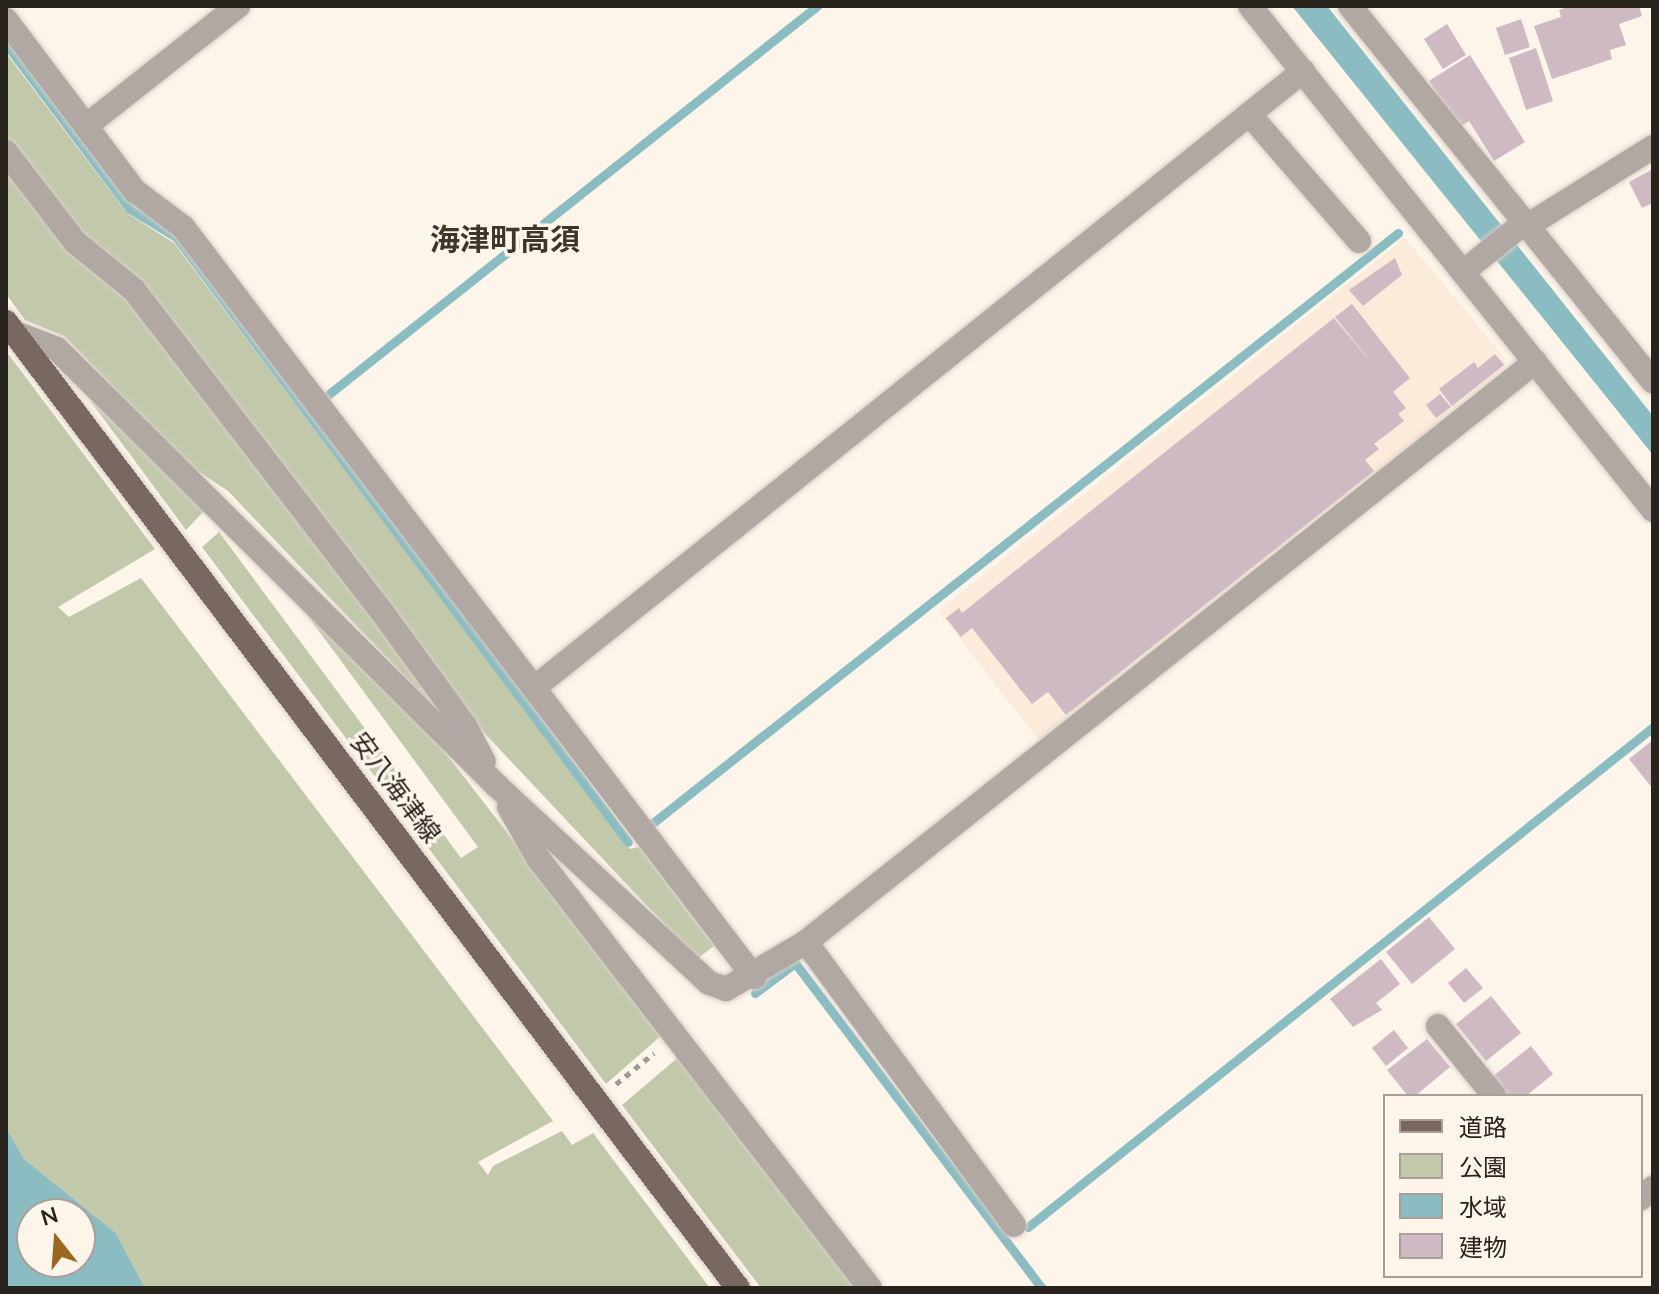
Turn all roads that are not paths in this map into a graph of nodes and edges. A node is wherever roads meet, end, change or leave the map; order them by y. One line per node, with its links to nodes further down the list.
1 (238, 6): 7 (street)
2 (1250, 6): 5 (street)
3 (1350, 6): 10 (street)
4 (6, 20): 7 (street)
5 (1303, 71): 6 (street); 12 (street)
6 (1249, 114): 11 (street); 17 (street)
7 (86, 126): 17 (street)
8 (1653, 147): 10 (street)
9 (6, 152): 18 (street)
10 (1522, 226): 12 (street); 15 (street)
11 (1359, 241)
12 (1463, 272): 14 (street)
13 (10, 328): 18 (street); 24 (main road, 安八海津線)
14 (1535, 362): 16 (street); 19 (street)
15 (1653, 381)
16 (1651, 503)
17 (534, 688): 20 (street)
18 (497, 786): 20 (street); 25 (street)
19 (806, 942): 20 (street); 23 (street)
20 (754, 977)
21 (1438, 1026): 22 (street)
22 (1492, 1094)
23 (1014, 1225)
24 (738, 1288)
25 (870, 1288)

